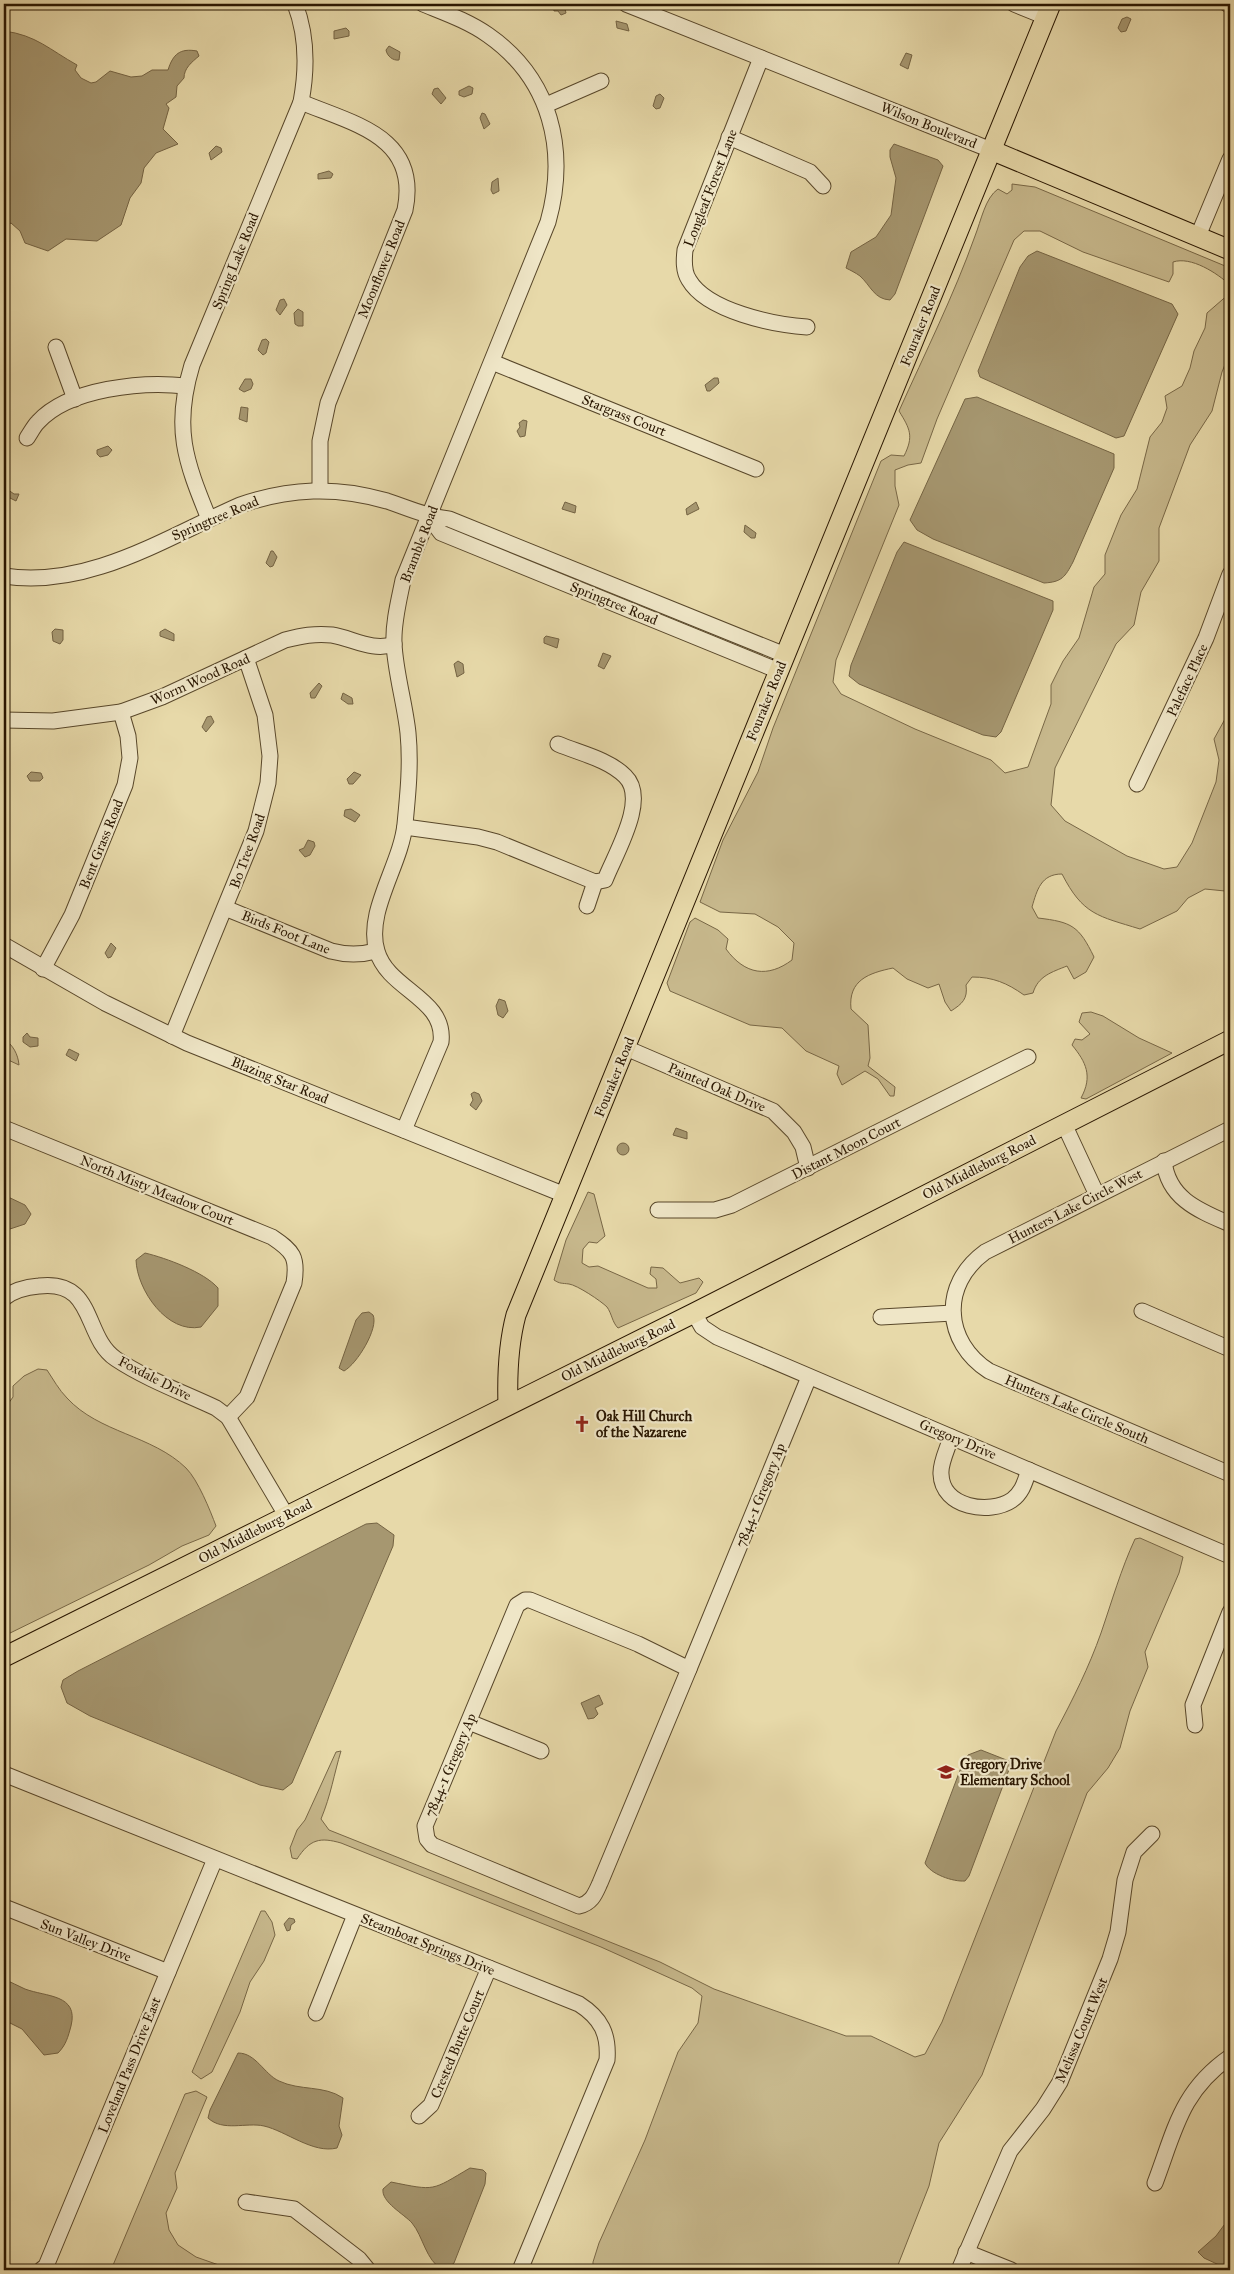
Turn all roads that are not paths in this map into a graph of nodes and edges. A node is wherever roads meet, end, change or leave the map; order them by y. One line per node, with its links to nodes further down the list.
1 (296, 4): 8 (street, Spring Lake Road)
2 (423, 4): 9 (street, Bramble Road)
3 (626, 4): 6 (street, Wilson Boulevard)
4 (1014, 4): 5 (street)
5 (1048, 10): 11 (main road, Fouraker Road)
6 (762, 58): 10 (street, Longleaf Forest Lane); 11 (street, Wilson Boulevard)
7 (601, 81): 9 (street)
8 (301, 102): 19 (street, Spring Lake Road); 23 (street, Moonflower Road)
9 (546, 105): 18 (street, Bramble Road)
10 (729, 137): 13 (street); 16 (street, Longleaf Forest Lane)
11 (991, 150): 14 (main road, Wilson Boulevard); 30 (main road, Fouraker Road)
12 (1230, 159): 14 (street)
13 (823, 186)
14 (1198, 236): 15 (main road, Wilson Boulevard)
15 (1230, 250)
16 (807, 328)
17 (56, 347): 20 (street)
18 (492, 362): 22 (street, Stargrass Court); 24 (street, Bramble Road)
19 (186, 386): 20 (street); 25 (street, Spring Lake Road)
20 (76, 399): 21 (street)
21 (27, 438)
22 (756, 469)
23 (320, 490): 24 (street, Springtree Road); 25 (street, Springtree Road)
24 (429, 517): 28 (street, Bramble Road); 30 (street, Springtree Road)
25 (209, 519): 27 (street, Springtree Road)
26 (1230, 574): 34 (street, Paleface Place)
27 (4, 576)
28 (394, 644): 29 (street, Worm Wood Road); 35 (street, Bramble Road)
29 (246, 658): 31 (street, Worm Wood Road); 38 (street, Bo Tree Road)
30 (782, 663): 44 (main road, Fouraker Road)
31 (121, 712): 32 (street, Worm Wood Road); 41 (street, Bent Grass Road)
32 (4, 720)
33 (558, 744): 36 (street)
34 (1138, 784)
35 (405, 827): 36 (street); 40 (street, Bramble Road)
36 (595, 882): 37 (street)
37 (587, 906)
38 (225, 908): 40 (street, Birds Foot Lane); 42 (street, Bo Tree Road)
39 (4, 945): 41 (street, Blazing Star Road)
40 (376, 951): 49 (street, Bramble Road)
41 (43, 969): 42 (street, Blazing Star Road)
42 (172, 1036): 49 (street, Blazing Star Road)
43 (1230, 1040): 46 (main road, Old Middleburg Road)
44 (626, 1048): 51 (street, Painted Oak Drive); 52 (main road, Fouraker Road)
45 (1028, 1057): 51 (street, Distant Moon Court)
46 (1064, 1124): 53 (street); 58 (main road, Old Middleburg Road)
47 (4, 1128): 64 (street, North Misty Meadow Court)
48 (1230, 1129): 50 (street, Hunters Lake Circle West)
49 (404, 1130): 52 (street, Blazing Star Road)
50 (1164, 1161): 53 (street, Hunters Lake Circle West); 55 (street)
51 (808, 1168): 54 (street, Distant Moon Court)
52 (565, 1195): 63 (main road, Fouraker Road)
53 (1097, 1195): 59 (street, Hunters Lake Circle West)
54 (658, 1210)
55 (1230, 1224)
56 (4, 1298): 64 (street, Foxdale Drive)
57 (1142, 1311): 61 (street)
58 (694, 1313): 62 (street, Gregory Drive); 63 (main road, Old Middleburg Road)
59 (953, 1313): 60 (street); 67 (street, Hunters Lake Circle South)
60 (881, 1317)
61 (1230, 1349)
62 (809, 1377): 65 (street, Gregory Drive); 72 (street, 7844-1 Gregory Ap)
63 (508, 1405): 68 (main road, Old Middleburg Road)
64 (228, 1417): 68 (street, Foxdale Drive)
65 (951, 1437): 66 (street, Gregory Drive); 66 (street)
66 (1029, 1470): 69 (street, Gregory Drive)
67 (1230, 1474)
68 (286, 1516): 71 (main road, Old Middleburg Road)
69 (1230, 1556)
70 (1230, 1612): 74 (street)
71 (4, 1657)
72 (689, 1669): 73 (street, 7844-1 Gregory Ap); 73 (street, 7844-1 Gregory Ap)
73 (469, 1722): 75 (street)
74 (1195, 1725)
75 (541, 1751)
76 (4, 1774): 78 (street, Steamboat Springs Drive)
77 (1152, 1834): 88 (street, Melissa Court West)
78 (215, 1858): 80 (street, Steamboat Springs Drive); 82 (street, Loveland Pass Drive East)
79 (4, 1908): 82 (street, Sun Valley Drive)
80 (355, 1915): 81 (street, Steamboat Springs Drive); 83 (street)
81 (489, 1968): 85 (street, Crested Butte Court); 91 (street, Steamboat Springs Drive)
82 (168, 1972): 89 (street, Loveland Pass Drive East)
83 (316, 2013)
84 (1230, 2057): 86 (street)
85 (419, 2116)
86 (1156, 2184)
87 (246, 2202): 90 (street)
88 (966, 2252): 92 (street, Melissa Court West); 93 (street)
89 (41, 2270)
90 (368, 2270)
91 (520, 2270)
92 (959, 2270)
93 (1010, 2270)

